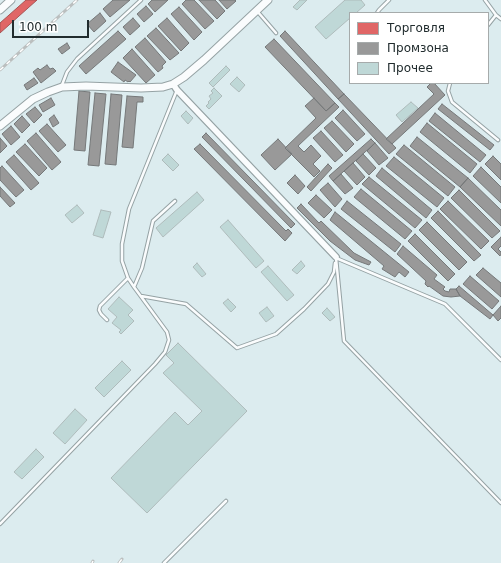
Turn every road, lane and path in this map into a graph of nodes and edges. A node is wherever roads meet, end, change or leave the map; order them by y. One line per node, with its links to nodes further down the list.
1 (141, 0): 14 (lane)
2 (268, 0): 7 (street)
3 (389, 0): 8 (lane)
4 (485, 0): 9 (lane)
5 (9, 1): 6 (street)
6 (0, 10)
7 (256, 11): 12 (lane); 15 (street)
8 (378, 12)
9 (496, 15): 10 (lane); 11 (lane)
10 (501, 19)
11 (489, 24)
12 (276, 33)
13 (450, 84): 17 (lane)
14 (62, 87): 15 (street); 16 (street)
15 (175, 87): 19 (street); 20 (lane)
16 (0, 126)
17 (498, 140)
18 (175, 202): 21 (lane)
19 (336, 257): 22 (lane); 24 (lane); 26 (lane)
20 (128, 278): 21 (lane); 23 (lane)
21 (134, 287): 22 (lane)
22 (141, 296): 27 (lane)
23 (108, 320)
24 (501, 360)
25 (226, 501): 28 (lane)
26 (501, 503)
27 (0, 524)
28 (164, 563)

